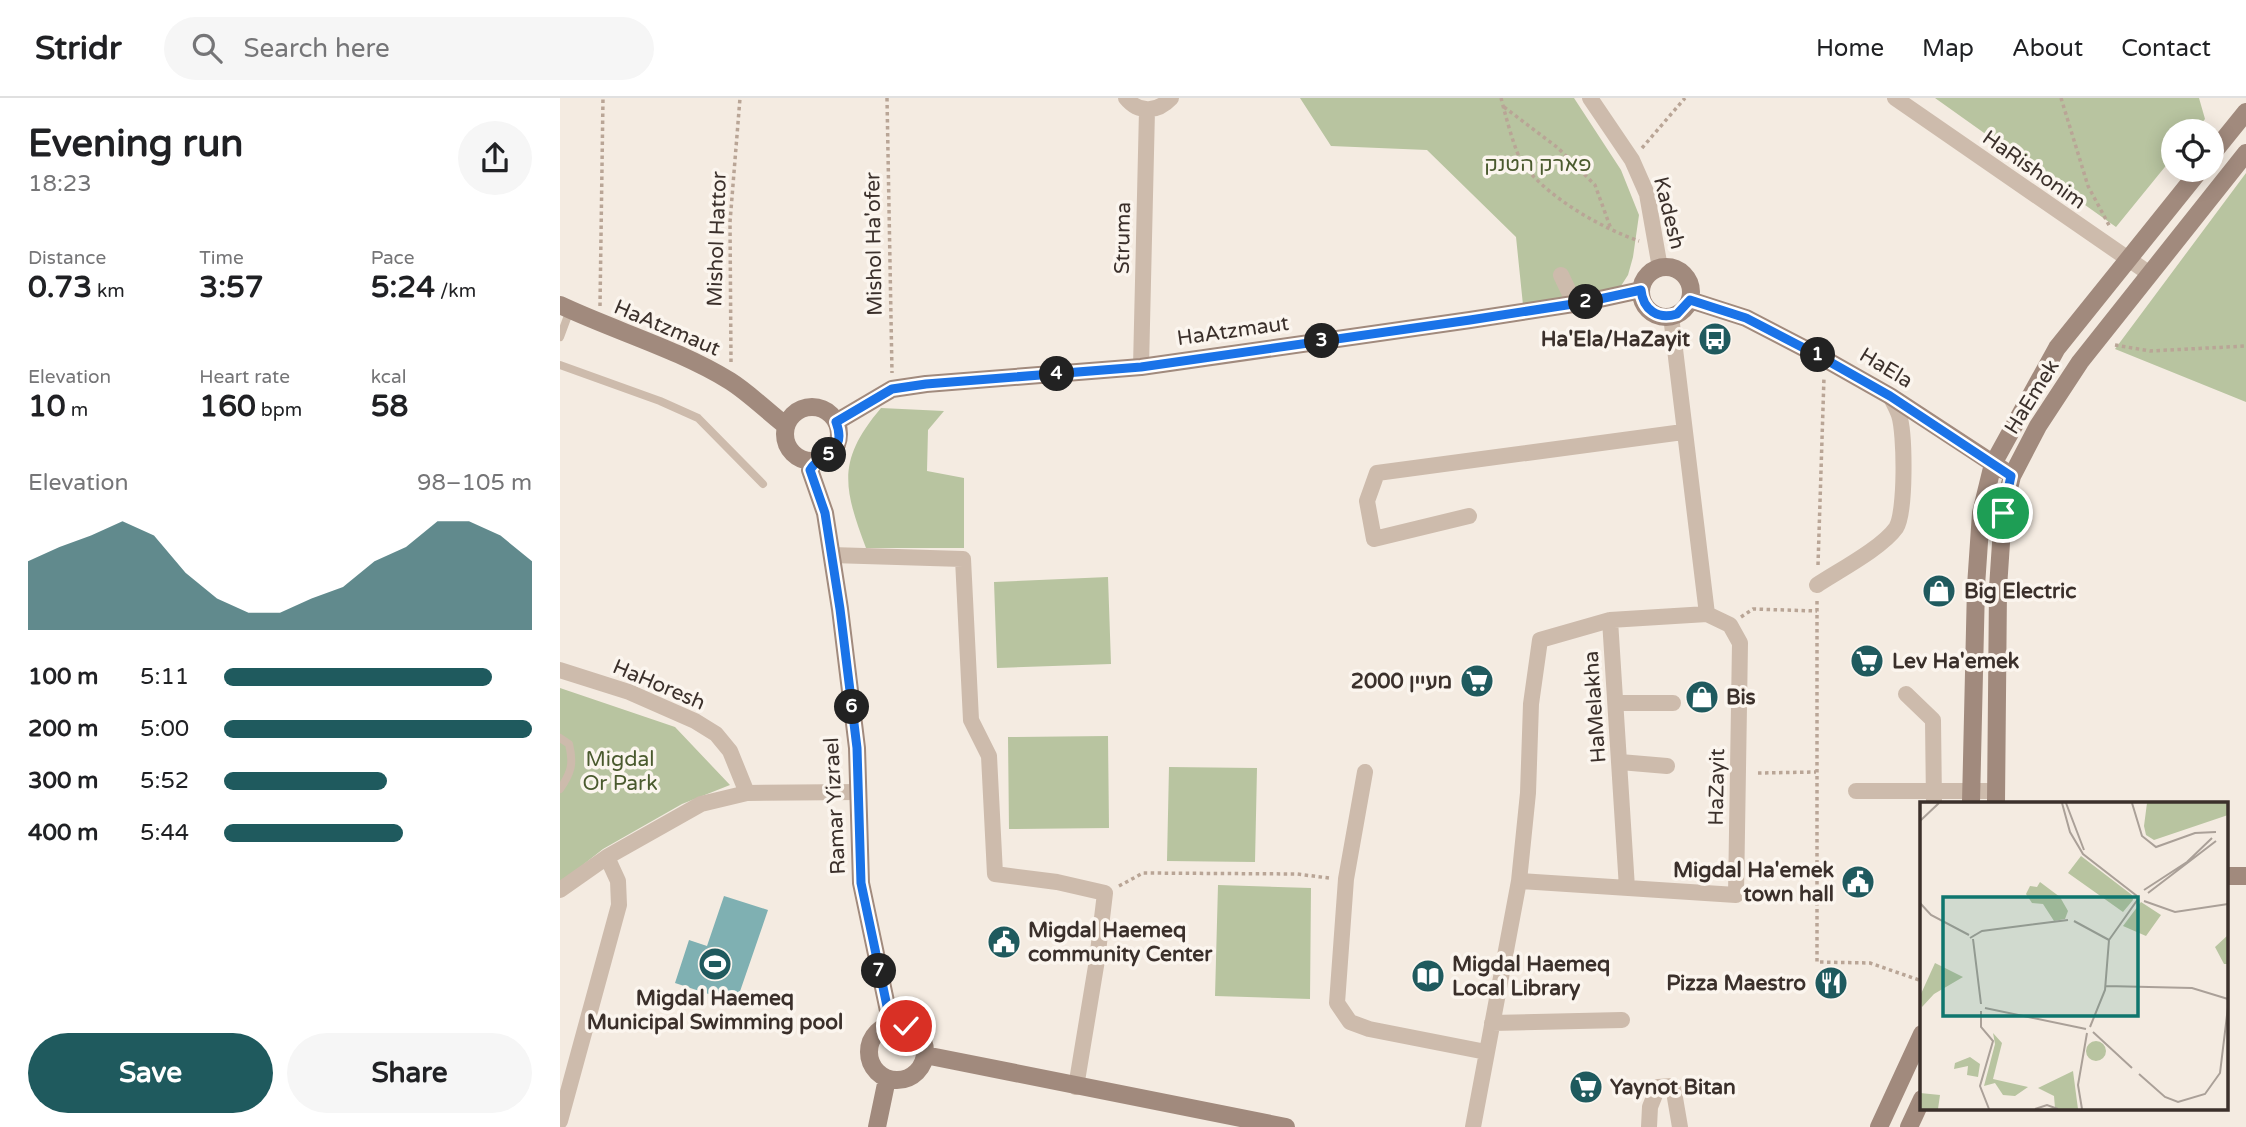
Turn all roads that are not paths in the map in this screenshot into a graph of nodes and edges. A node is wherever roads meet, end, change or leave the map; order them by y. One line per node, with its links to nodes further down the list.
1 (1126, 98): 7 (street)
2 (1171, 98): 7 (street)
3 (1590, 98): 13 (street, Kadesh)
4 (1895, 98): 12 (street, HaRishonim)
5 (2242, 98): 6 (street)
6 (2246, 106)
7 (1147, 110): 23 (street, Struma)
8 (2246, 113): 9 (street)
9 (2224, 140)
10 (2246, 153): 14 (street, HaEmek)
11 (2190, 182): 12 (street, HaEmek)
12 (2127, 260): 14 (street, HaRishonim); 29 (street, HaEmek)
13 (1660, 268): 16 (street); 17 (street)
14 (2150, 274): 30 (street, HaEmek)
15 (1561, 275): 18 (street)
16 (1641, 290): 18 (street, HaAtzmaut); 20 (street)
17 (1690, 300): 20 (street); 24 (street, HaEla)
18 (1586, 302): 23 (street, HaAtzmaut)
19 (565, 307): 21 (lane); 26 (street, HaAtzmaut)
20 (1671, 316): 27 (street)
21 (560, 337)
22 (560, 365): 31 (lane)
23 (1141, 367): 25 (street, HaAtzmaut)
24 (1890, 396): 29 (street, HaEla); 34 (street)
25 (836, 422): 26 (street); 28 (street)
26 (785, 425): 28 (street)
27 (1684, 432): 32 (street); 35 (street)
28 (815, 461): 33 (street, Ramar Yizrael)
29 (1993, 464): 30 (street, HaEla); 50 (street, HaEmek)
30 (2011, 476): 51 (street, HaEmek)
31 (762, 484)
32 (1469, 516)
33 (831, 555): 47 (street, Ramar Yizrael); 65 (street)
34 (1817, 585)
35 (1707, 614): 36 (street, HaMelakha); 56 (street, HaZayit)
36 (1610, 620): 39 (street, HaMelakha); 55 (street)
37 (560, 670): 48 (street, HaHoresh)
38 (1906, 694): 49 (street)
39 (1617, 703): 40 (street); 42 (street, HaMelakha)
40 (1673, 703)
41 (560, 738): 45 (lane)
42 (1620, 762): 43 (street); 56 (street, HaMelakha)
43 (1667, 766)
44 (1365, 772): 62 (street)
45 (560, 789)
46 (1856, 791): 49 (street)
47 (859, 792): 48 (street); 60 (street, Ramar Yizrael)
48 (747, 793): 52 (street)
49 (1935, 797): 50 (street)
50 (1971, 797): 51 (street)
51 (1996, 797)
52 (607, 857): 57 (street); 67 (street)
53 (2228, 876): 54 (street)
54 (2246, 876)
55 (1519, 881): 56 (street, HaZayit); 59 (street)
56 (1627, 888)
57 (560, 890)
58 (1622, 1020): 59 (street)
59 (1492, 1023): 62 (street)
60 (891, 1025): 63 (street); 64 (street)
61 (1920, 1038): 73 (street)
62 (1486, 1052): 70 (street)
63 (925, 1055): 64 (street); 65 (street)
64 (887, 1079): 68 (street)
65 (1076, 1087): 69 (street)
66 (1920, 1102): 74 (street)
67 (560, 1121)
68 (877, 1127)
69 (1286, 1127)
70 (1473, 1127)
71 (1649, 1127): 72 (street)
72 (1680, 1127)
73 (1879, 1127)
74 (1909, 1127)

